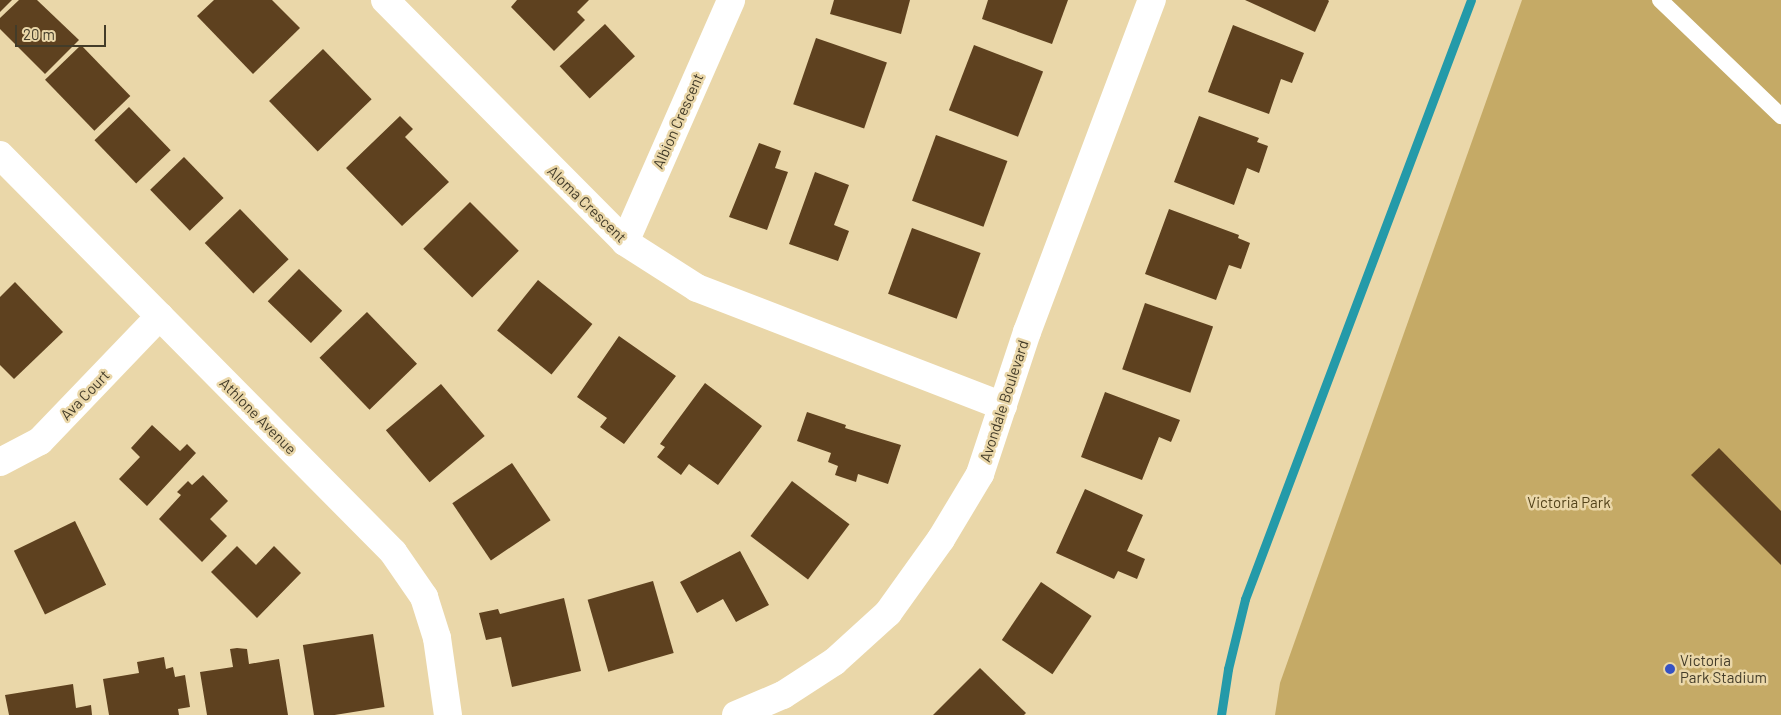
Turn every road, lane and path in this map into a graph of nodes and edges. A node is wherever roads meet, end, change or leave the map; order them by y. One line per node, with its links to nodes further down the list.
1 (385, 0): 7 (street, Aloma Crescent)
2 (731, 0): 7 (street, Albion Crescent)
3 (1152, 0): 9 (street, Avondale Boulevard)
4 (1660, 0): 5 (lane)
5 (1781, 116)
6 (0, 155): 8 (street, Athlone Avenue)
7 (625, 242): 9 (street, Aloma Crescent)
8 (160, 316): 10 (street, Ava Court); 11 (street, Athlone Avenue)
9 (1003, 406): 12 (street, Avondale Boulevard)
10 (0, 462)
11 (448, 715)
12 (736, 715)

